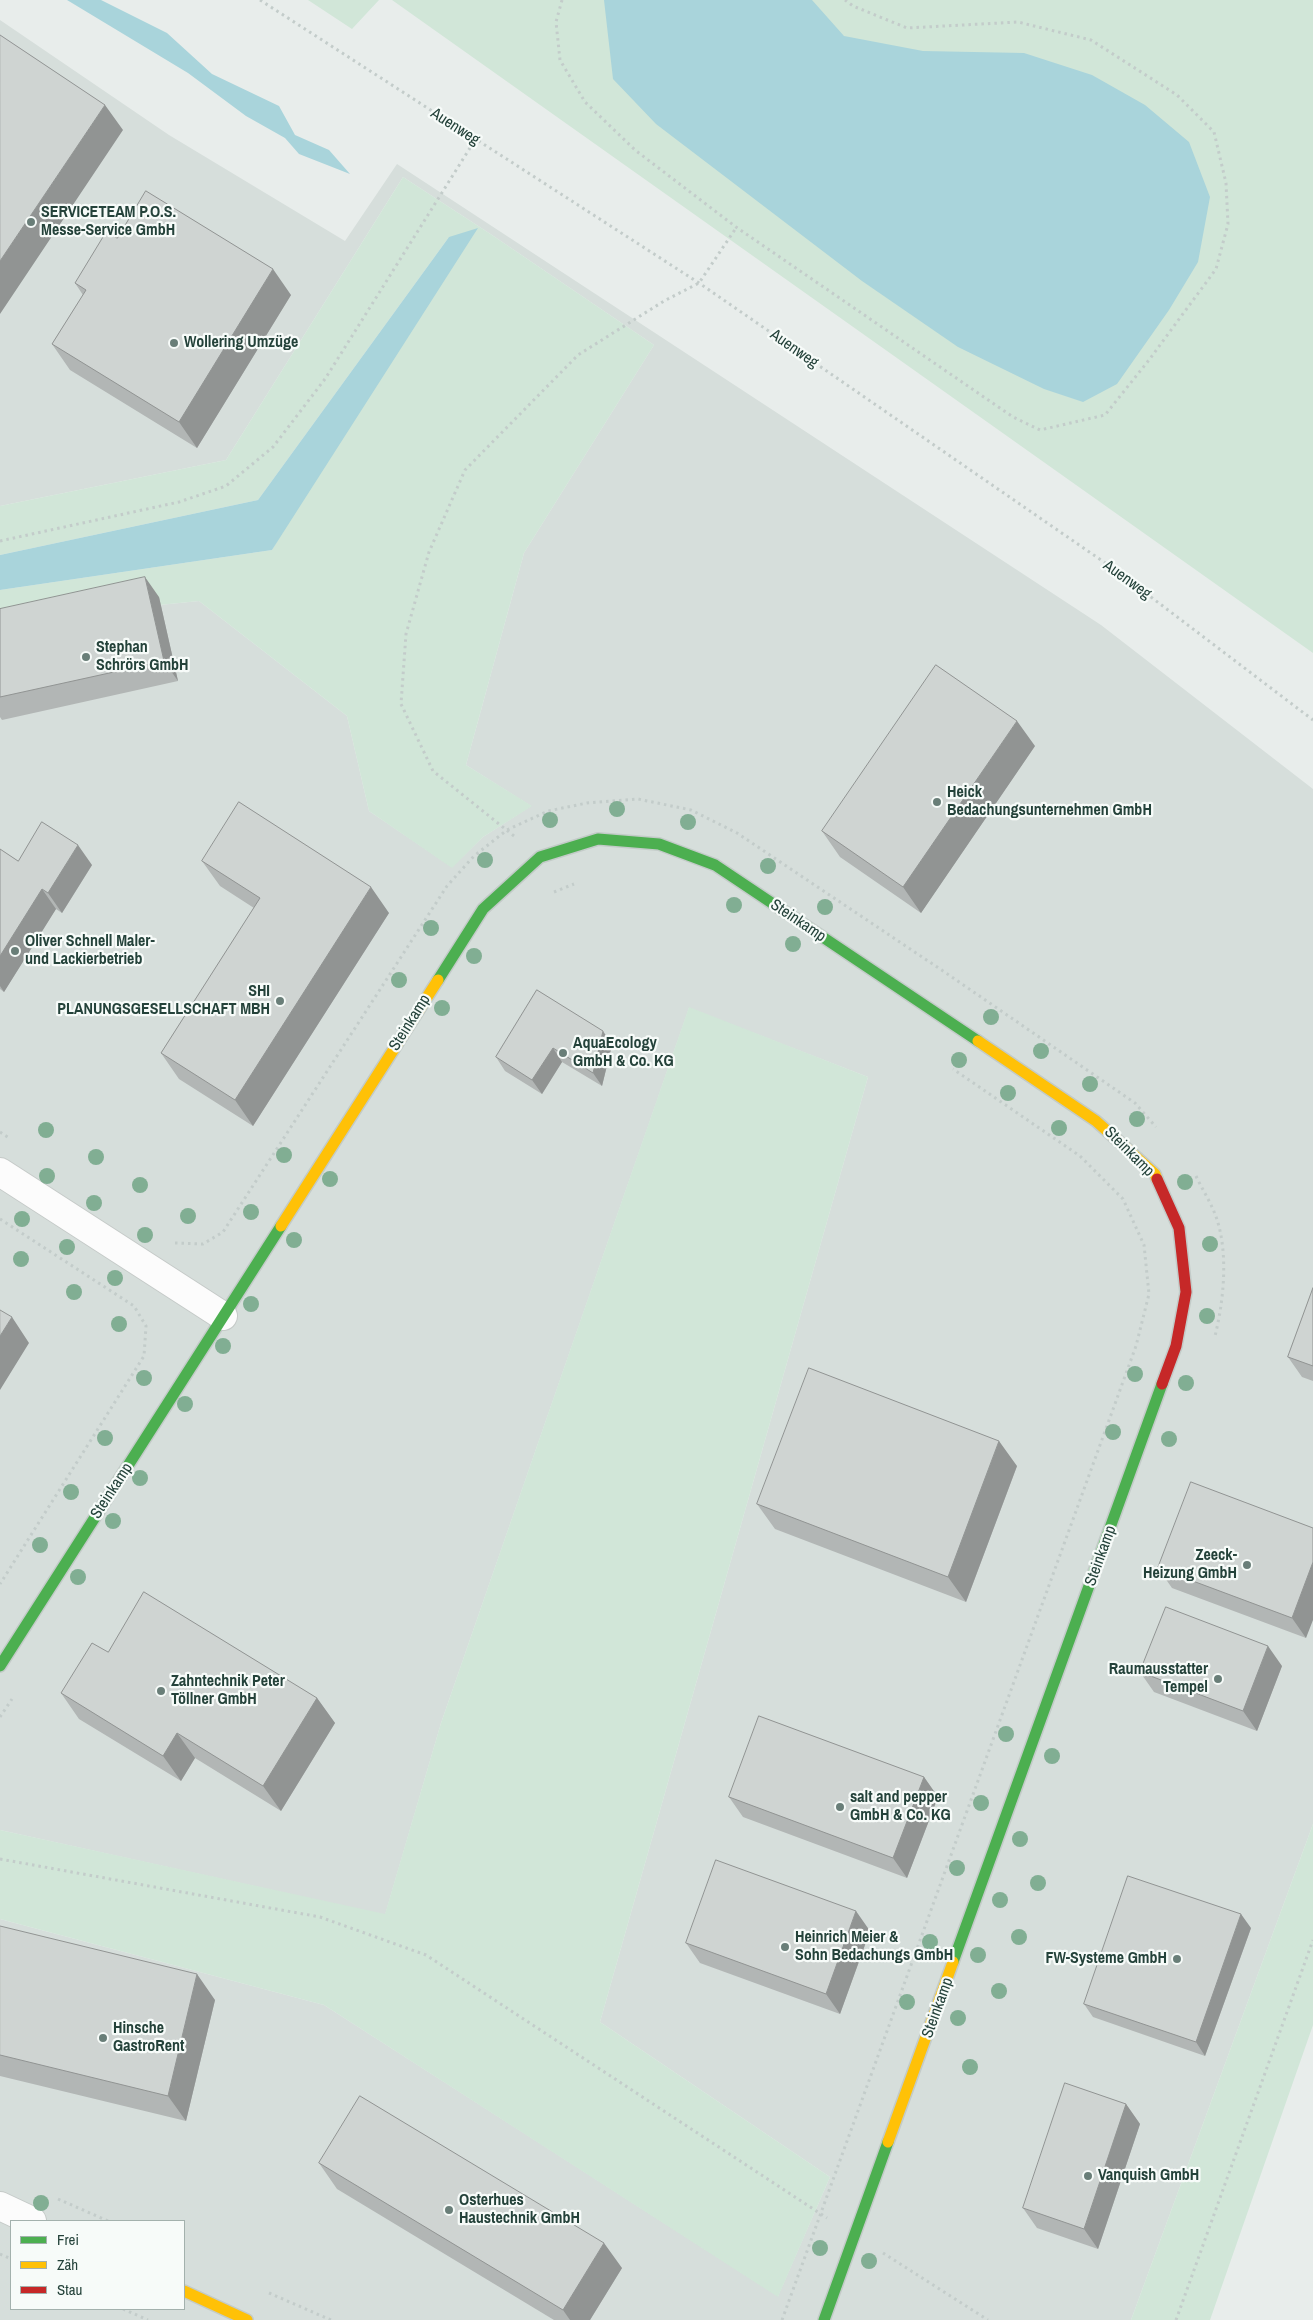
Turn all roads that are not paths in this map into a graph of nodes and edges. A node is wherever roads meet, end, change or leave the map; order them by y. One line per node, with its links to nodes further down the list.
1 (0, 1172): 2 (street)
2 (224, 1316): 3 (street, Steinkamp); 8 (street, Steinkamp)
3 (0, 1666)
4 (0, 2206): 5 (street)
5 (30, 2220)
6 (185, 2291): 7 (street)
7 (247, 2320)
8 (824, 2320)

